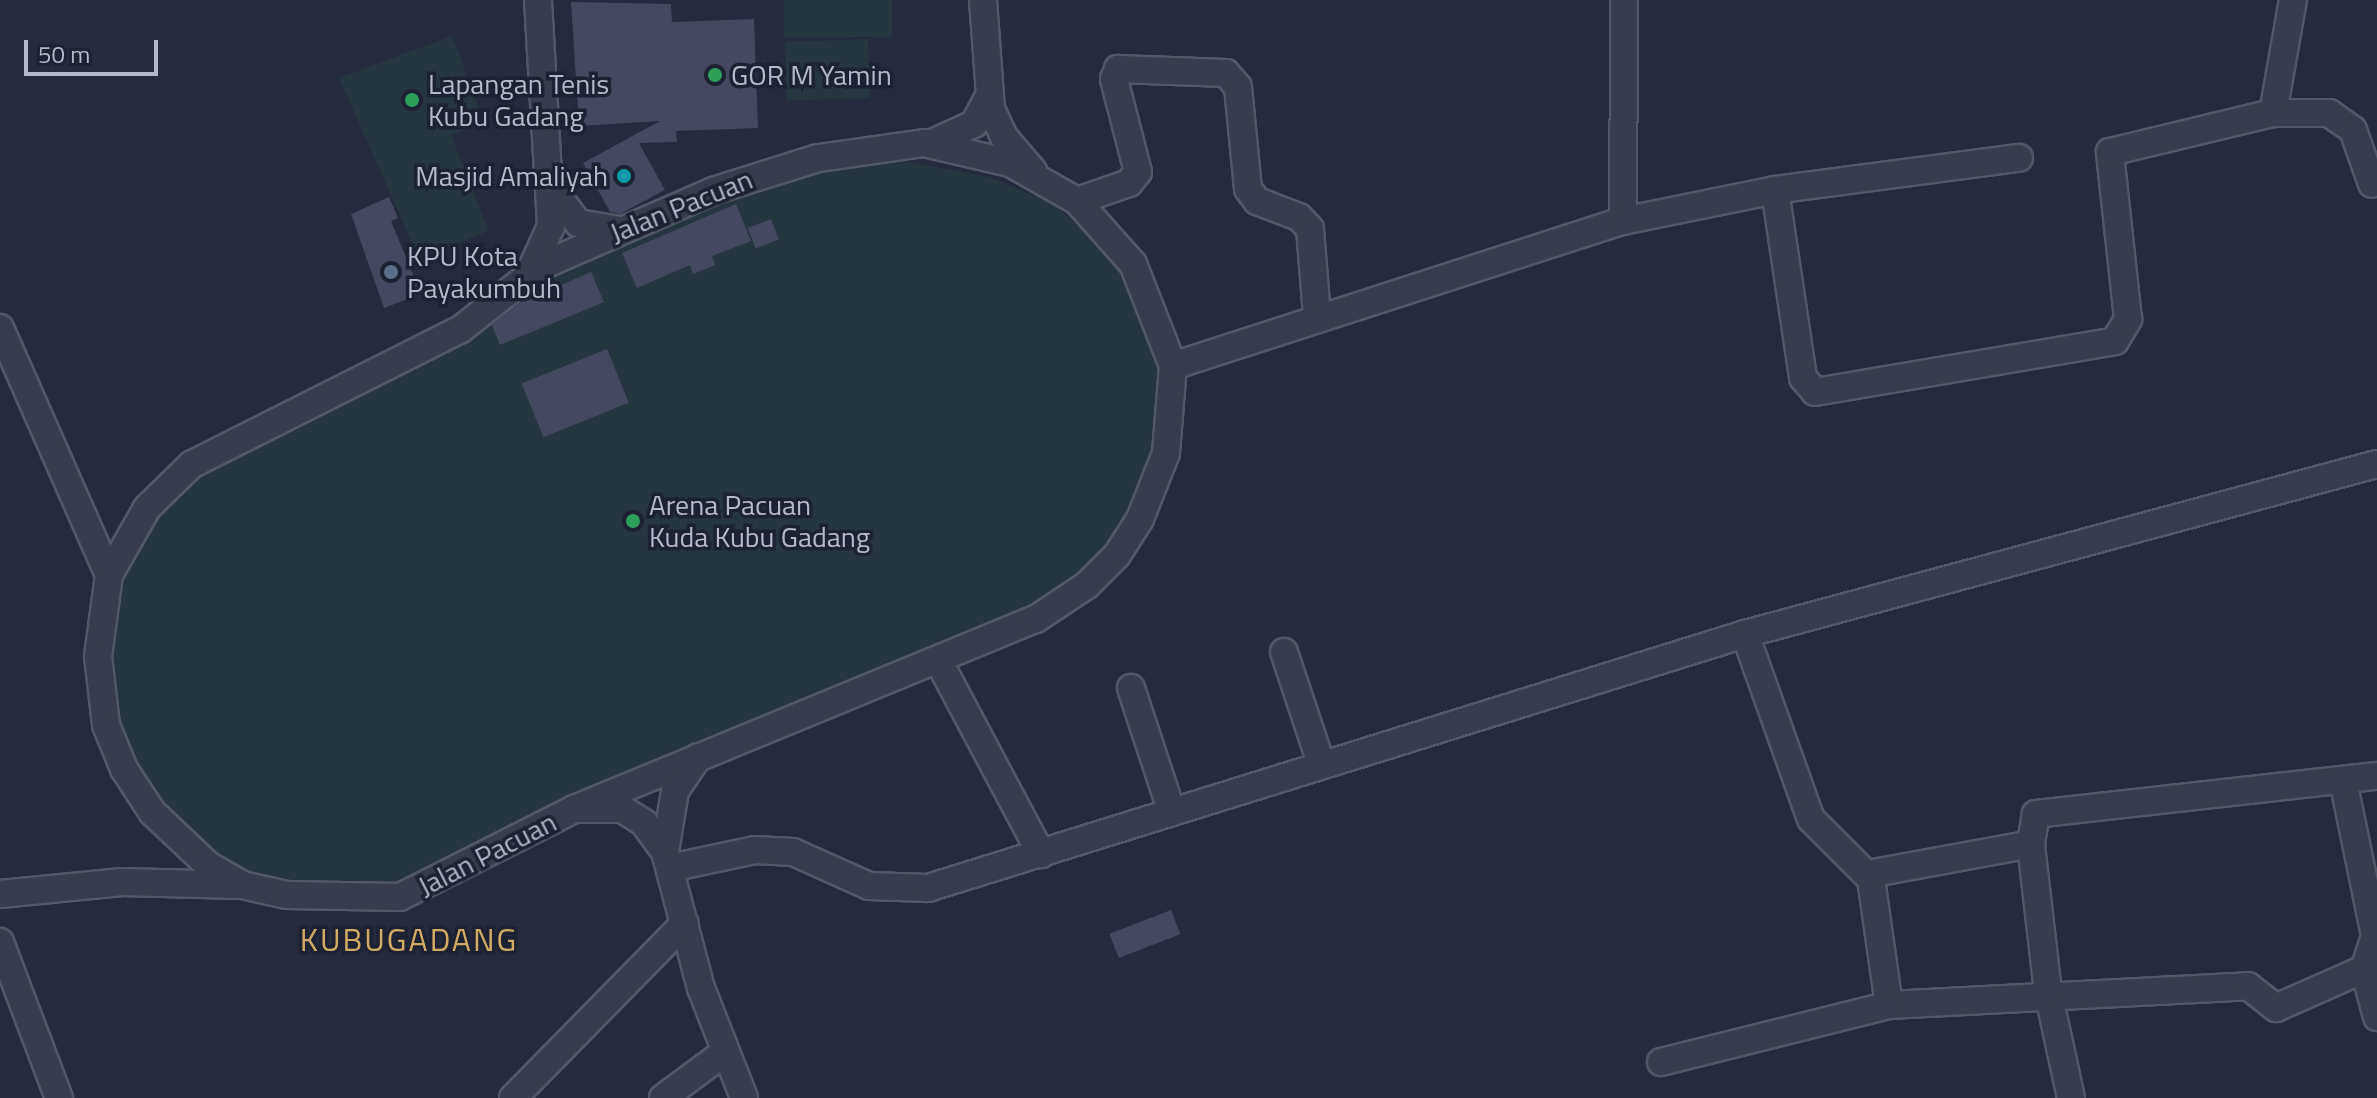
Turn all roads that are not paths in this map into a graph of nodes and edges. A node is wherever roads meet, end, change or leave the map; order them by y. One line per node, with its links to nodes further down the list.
1 (538, 0): 11 (street)
2 (983, 0): 5 (street)
3 (1624, 0): 14 (street)
4 (2293, 0): 6 (street)
5 (989, 96): 7 (street); 9 (street)
6 (2273, 113): 10 (street); 12 (street)
7 (924, 143): 9 (street, Jalan Pacuan); 15 (street, Jalan Pacuan)
8 (2019, 158): 12 (street)
9 (1038, 176): 13 (street, Jalan Pacuan)
10 (2372, 184)
11 (551, 187): 15 (street); 16 (street)
12 (1775, 190): 14 (street)
13 (1077, 201): 17 (street); 19 (street, Jalan Pacuan)
14 (1623, 221): 17 (street)
15 (619, 230): 16 (street, Jalan Pacuan)
16 (515, 286): 21 (street, Jalan Pacuan)
17 (1317, 316): 19 (street)
18 (0, 328): 21 (street)
19 (1173, 366): 24 (street, Jalan Pacuan)
20 (2377, 464): 22 (street)
21 (109, 575): 36 (street, Jalan Pacuan)
22 (1745, 634): 27 (street); 35 (street)
23 (1284, 652): 27 (street)
24 (938, 660): 26 (street, Jalan Pacuan); 33 (street)
25 (1131, 688): 31 (street)
26 (698, 757): 30 (street, Jalan Pacuan); 34 (street)
27 (1321, 763): 31 (street)
28 (2377, 776): 29 (street)
29 (2343, 780): 32 (street); 40 (street)
30 (574, 809): 34 (street); 36 (street, Jalan Pacuan)
31 (1171, 810): 33 (street)
32 (2031, 844): 35 (street); 41 (street)
33 (1041, 854): 34 (street)
34 (667, 860): 38 (street)
35 (1868, 874): 42 (street)
36 (242, 885): 37 (street)
37 (0, 894)
38 (685, 923): 44 (street); 47 (street)
39 (0, 942): 46 (street)
40 (2364, 969): 41 (street); 43 (street)
41 (2048, 992): 42 (street); 50 (street)
42 (1889, 1005): 45 (street)
43 (2377, 1017)
44 (725, 1052): 48 (street); 49 (street)
45 (1661, 1062)
46 (59, 1098)
47 (513, 1098)
48 (663, 1098)
49 (744, 1098)
50 (2071, 1098)

